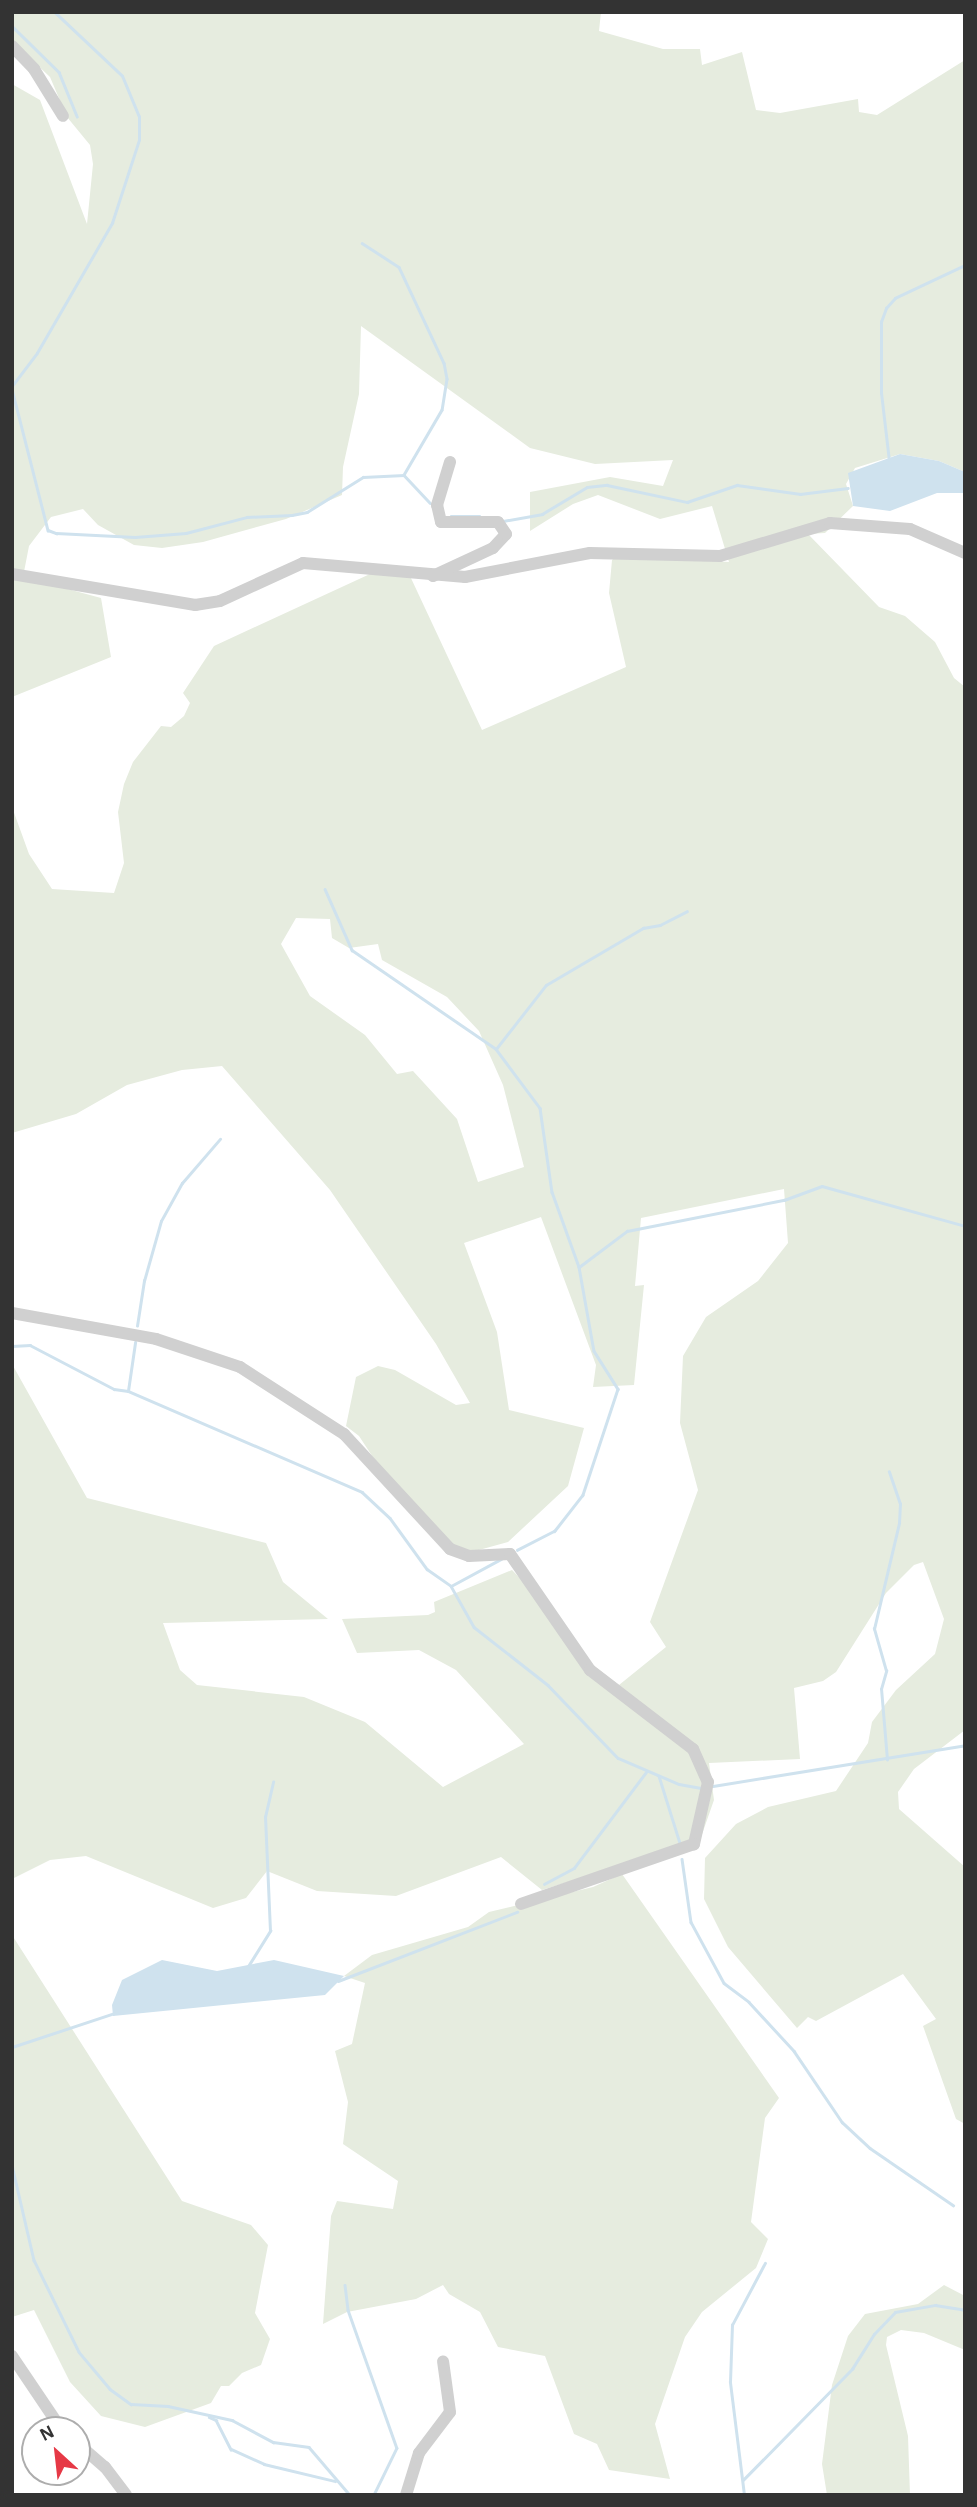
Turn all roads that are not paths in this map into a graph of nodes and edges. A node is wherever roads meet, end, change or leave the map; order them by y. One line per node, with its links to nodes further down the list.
1 (12, 46): 2 (street)
2 (63, 116)
3 (450, 462): 6 (street)
4 (965, 553): 6 (street)
5 (12, 575): 6 (street)
6 (433, 576)
7 (12, 1313): 8 (street)
8 (521, 1905)
9 (12, 2356): 11 (street)
10 (443, 2361): 14 (street)
11 (53, 2416)
12 (91, 2455): 13 (street)
13 (126, 2495)
14 (406, 2495)

